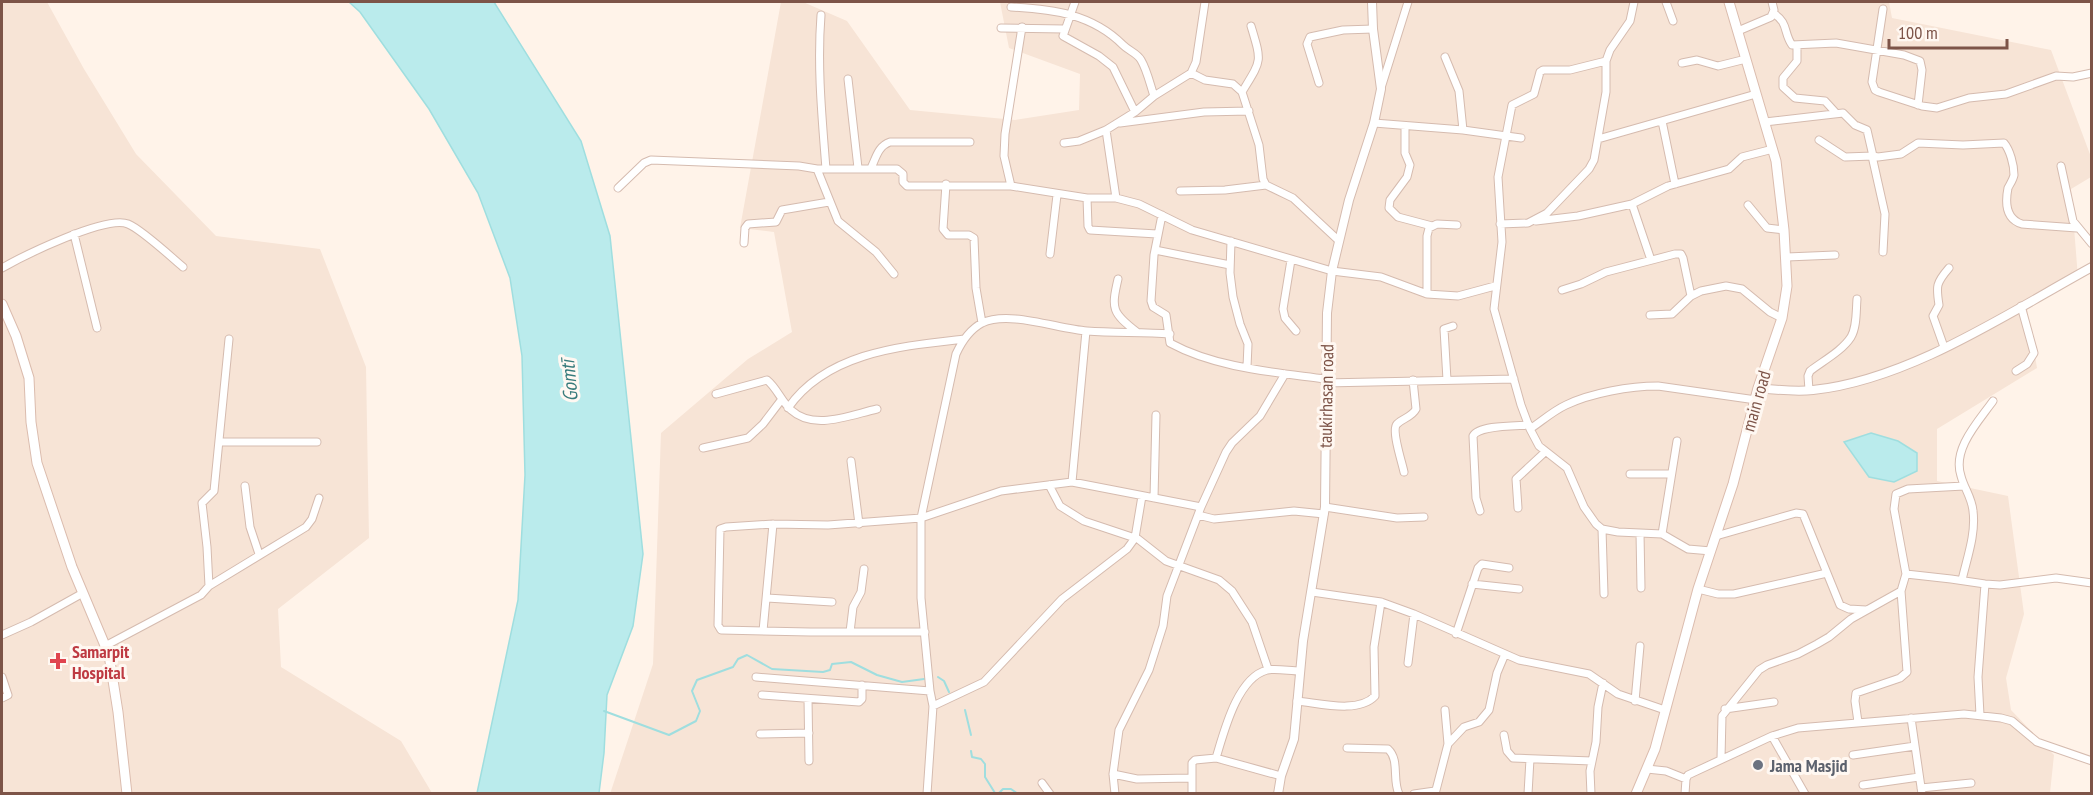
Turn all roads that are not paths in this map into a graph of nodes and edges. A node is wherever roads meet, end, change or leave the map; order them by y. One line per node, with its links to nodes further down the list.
1 (1075, 2): 11 (street)
2 (1204, 2): 27 (street)
3 (1372, 2): 18 (street, taukirhasan road)
4 (1408, 2): 31 (street)
5 (1634, 2): 25 (street)
6 (1666, 2): 14 (street)
7 (1729, 2): 20 (main road, main road)
8 (1772, 2): 12 (street)
9 (1011, 7): 11 (street)
10 (1883, 9): 22 (street)
11 (1070, 14): 19 (street); 34 (street)
12 (1773, 14): 20 (street); 21 (street)
13 (821, 15): 58 (street)
14 (1673, 21)
15 (1251, 26): 32 (street)
16 (1022, 27): 17 (street); 19 (street); 62 (street)
17 (1001, 28)
18 (1373, 29): 30 (street); 31 (street, taukirhasan road)
19 (1064, 30): 37 (street)
20 (1738, 31): 24 (main road, main road)
21 (1797, 45): 22 (street); 38 (street)
22 (1876, 50): 35 (street); 35 (street)
23 (1445, 57): 45 (street)
24 (1746, 59): 26 (street); 33 (main road, main road)
25 (1606, 61): 46 (street); 48 (street)
26 (1682, 63)
27 (1191, 73): 32 (street); 34 (street)
28 (2091, 74): 35 (street)
29 (848, 80): 55 (street)
30 (1319, 83)
31 (1381, 89): 42 (street, taukirhasan road)
32 (1242, 92): 36 (street)
33 (1756, 94): 39 (street); 40 (main road, main road)
34 (1155, 96): 37 (street)
35 (1918, 105)
36 (1249, 111): 41 (street); 61 (street)
37 (1135, 112): 41 (street)
38 (1836, 113): 40 (street); 53 (street)
39 (1662, 121): 48 (street); 60 (street)
40 (1765, 122): 52 (main road, main road)
41 (1118, 123): 44 (street)
42 (1374, 123): 43 (street); 80 (street, taukirhasan road)
43 (1405, 126): 45 (street); 75 (street)
44 (1106, 130): 51 (street); 67 (street)
45 (1463, 130): 46 (street)
46 (1506, 135): 47 (street); 73 (street)
47 (1521, 138)
48 (1598, 139): 72 (street)
49 (1819, 140): 53 (street)
50 (970, 142): 56 (street)
51 (1064, 143)
52 (1773, 149): 60 (street); 77 (main road, main road)
53 (1872, 156): 76 (street); 85 (street)
54 (2061, 166): 76 (street)
55 (858, 168): 56 (street); 58 (street)
56 (872, 168): 59 (street)
57 (817, 169): 58 (street); 63 (street); 68 (street)
58 (826, 169)
59 (946, 184): 62 (street); 108 (street)
60 (1675, 184): 69 (street)
61 (1266, 185): 64 (street); 80 (street)
62 (1011, 186): 65 (street)
63 (618, 188)
64 (1180, 191)
65 (1057, 195): 66 (street); 86 (street)
66 (1087, 198): 67 (street); 79 (street)
67 (1116, 198): 71 (street)
68 (829, 202): 82 (street); 97 (street)
69 (1632, 204): 72 (street); 90 (street)
70 (1748, 205): 77 (street)
71 (1162, 215): 79 (street); 81 (street)
72 (1533, 221): 73 (street)
73 (1500, 224): 99 (street)
74 (1456, 225): 75 (street)
75 (1432, 226): 101 (street)
76 (2077, 228): 83 (street)
77 (1784, 230): 88 (main road, main road)
78 (74, 234): 92 (street); 94 (street); 110 (street)
79 (1157, 234): 84 (street)
80 (1338, 240): 96 (street, taukirhasan road)
81 (1231, 242): 89 (street); 91 (street)
82 (744, 243)
83 (2091, 244)
84 (1155, 250): 91 (street); 114 (street)
85 (1883, 252)
86 (1050, 254)
87 (1835, 255): 88 (street)
88 (1787, 257): 107 (main road, main road)
89 (1291, 260): 96 (street); 112 (street)
90 (1651, 260): 100 (street); 102 (street)
91 (1230, 265): 118 (street)
92 (183, 267)
93 (2091, 267): 105 (street)
94 (2, 268)
95 (1949, 268): 117 (street)
96 (1332, 271): 101 (street); 124 (street, taukirhasan road)
97 (894, 274)
98 (1118, 279): 113 (street)
99 (1495, 286): 101 (street); 121 (street)
100 (1562, 290)
101 (1427, 294)
102 (1691, 296): 106 (street); 107 (street)
103 (1857, 299): 126 (street)
104 (2, 304): 181 (main road)
105 (2021, 306): 117 (street); 119 (street)
106 (1650, 315)
107 (1782, 318): 125 (main road, main road)
108 (982, 323): 111 (street); 116 (street)
109 (1453, 326): 123 (street)
110 (97, 328)
111 (1086, 331): 113 (street); 144 (street)
112 (1296, 331)
113 (1137, 332): 114 (street)
114 (1170, 333): 118 (street)
115 (229, 339): 136 (street)
116 (964, 339): 131 (street); 156 (street)
117 (1944, 347): 126 (street)
118 (1247, 367): 120 (street)
119 (2016, 371)
120 (1285, 374): 124 (street); 153 (street)
121 (1514, 379): 123 (street); 134 (street)
122 (1413, 380): 123 (street); 124 (street); 141 (street)
123 (1447, 380)
124 (1325, 381): 152 (street, taukirhasan road)
125 (1758, 388): 126 (street); 129 (main road, main road)
126 (1809, 390)
127 (716, 394): 128 (street)
128 (782, 399): 131 (street); 138 (street)
129 (1756, 400): 134 (street); 162 (main road, main road)
130 (1993, 401): 147 (street)
131 (789, 408): 132 (street)
132 (877, 409)
133 (1156, 415): 150 (street)
134 (1530, 427): 139 (street); 154 (street)
135 (1677, 441): 143 (street)
136 (219, 442): 137 (street); 175 (street)
137 (317, 442)
138 (703, 448)
139 (1545, 452): 151 (street); 159 (street)
140 (851, 461): 158 (street)
141 (1404, 472)
142 (1630, 474): 143 (street)
143 (1671, 474): 161 (street)
144 (1072, 482): 145 (street); 148 (street)
145 (1049, 485): 156 (street); 163 (street)
146 (245, 486): 165 (street)
147 (1964, 486): 170 (street); 171 (street)
148 (1142, 496): 150 (street); 163 (street)
149 (319, 498): 165 (street)
150 (1154, 498): 153 (street)
151 (1518, 508)
152 (1325, 510): 153 (street); 155 (street); 180 (street, taukirhasan road)
153 (1199, 511): 166 (street)
154 (1480, 511)
155 (1424, 517)
156 (921, 518): 158 (street); 189 (street)
157 (773, 524): 158 (street); 183 (street); 188 (street)
158 (859, 524)
159 (1602, 529): 160 (street); 182 (street)
160 (1640, 533): 161 (street); 176 (street)
161 (1662, 534): 164 (street)
162 (1716, 536): 164 (main road, main road); 169 (street)
163 (1138, 540): 166 (street); 210 (street)
164 (1711, 551): 178 (main road, main road)
165 (259, 554): 175 (street)
166 (1178, 566): 197 (street); 232 (street)
167 (1509, 568): 173 (street)
168 (864, 569): 190 (street)
169 (1827, 573): 178 (street); 186 (street)
170 (1906, 574): 171 (street); 179 (street)
171 (1962, 580): 174 (street)
172 (2091, 583): 174 (street)
173 (1472, 584): 177 (street); 191 (street)
174 (1986, 584): 214 (street)
175 (209, 586): 193 (street)
176 (1641, 588)
177 (1519, 589)
178 (1698, 589): 212 (main road, main road)
179 (1901, 591): 186 (street); 216 (street)
180 (1312, 592): 185 (street); 198 (street, taukirhasan road)
181 (83, 593): 192 (street); 193 (main road)
182 (1604, 594)
183 (767, 598): 184 (street); 188 (street)
184 (832, 602)
185 (1381, 602): 187 (street); 207 (street)
186 (1867, 610): 213 (street)
187 (1414, 614): 191 (street); 196 (street)
188 (764, 631): 190 (street)
189 (925, 632): 190 (street); 203 (street)
190 (850, 633)
191 (1456, 634): 195 (street)
192 (2, 635)
193 (105, 646): 242 (main road)
194 (1640, 646): 208 (street)
195 (1505, 654): 201 (street); 221 (street)
196 (1408, 663)
197 (1268, 669): 198 (street); 225 (street)
198 (1300, 671): 207 (street, taukirhasan road)
199 (756, 676): 202 (street)
200 (2, 677): 205 (street)
201 (1603, 683): 208 (street); 228 (street)
202 (862, 685): 203 (street); 206 (street)
203 (930, 690): 210 (street)
204 (762, 695): 206 (street)
205 (2, 698)
206 (808, 699): 217 (street)
207 (1297, 701): 233 (street, taukirhasan road)
208 (1635, 701): 212 (street)
209 (1774, 702): 213 (street)
210 (933, 706): 243 (street)
211 (1445, 710): 221 (street)
212 (1665, 710): 231 (main road, main road)
213 (1725, 710): 226 (street)
214 (1980, 715): 215 (street); 230 (street)
215 (1911, 718): 216 (street); 222 (street)
216 (1858, 722): 220 (street)
217 (809, 733): 218 (street); 229 (street)
218 (760, 734)
219 (1504, 735): 227 (street)
220 (1772, 736): 226 (street); 254 (street)
221 (1448, 744): 241 (street)
222 (1915, 746): 224 (street); 234 (street)
223 (1347, 748): 248 (street)
224 (1853, 755)
225 (1216, 758): 233 (street); 235 (street)
226 (1721, 758): 236 (street)
227 (1530, 759): 228 (street); 250 (street)
228 (1592, 760): 251 (street)
229 (809, 761)
230 (2091, 761)
231 (1647, 769): 236 (street); 252 (main road, main road)
232 (1113, 774): 235 (street); 245 (street)
233 (1281, 776): 247 (street, taukirhasan road)
234 (1920, 777): 239 (street); 240 (street)
235 (1191, 778): 246 (street)
236 (1686, 779): 253 (street)
237 (1042, 783): 244 (street)
238 (1971, 783): 240 (street)
239 (1863, 785)
240 (1921, 791)
241 (1435, 792): 249 (street)
242 (127, 794)
243 (927, 794)
244 (1050, 794)
245 (1115, 794)
246 (1192, 794)
247 (1278, 794)
248 (1399, 794)
249 (1414, 794)
250 (1528, 794)
251 (1591, 794)
252 (1636, 794)
253 (1685, 794)
254 (1805, 794)

